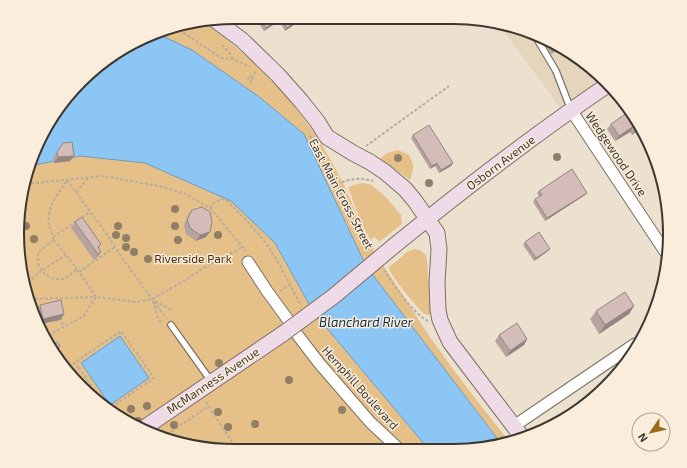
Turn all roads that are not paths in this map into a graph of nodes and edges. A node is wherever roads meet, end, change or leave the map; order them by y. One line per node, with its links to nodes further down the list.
1 (220, 24): 5 (main road, East Main Cross Street)
2 (539, 43): 4 (lane)
3 (603, 88): 4 (main road, Osborn Avenue)
4 (571, 110): 5 (main road, Osborn Avenue); 7 (street, Wedgewood Drive)
5 (428, 219): 6 (main road, Osborn Avenue); 13 (main road, East Main Cross Street)
6 (395, 245): 11 (main road, McManness Avenue, bridge)
7 (663, 248)
8 (248, 262): 14 (street, Hemphill Boulevard)
9 (171, 324): 11 (lane)
10 (630, 348): 13 (street)
11 (212, 382): 12 (main road, McManness Avenue)
12 (148, 425)
13 (518, 432)
14 (394, 444)

